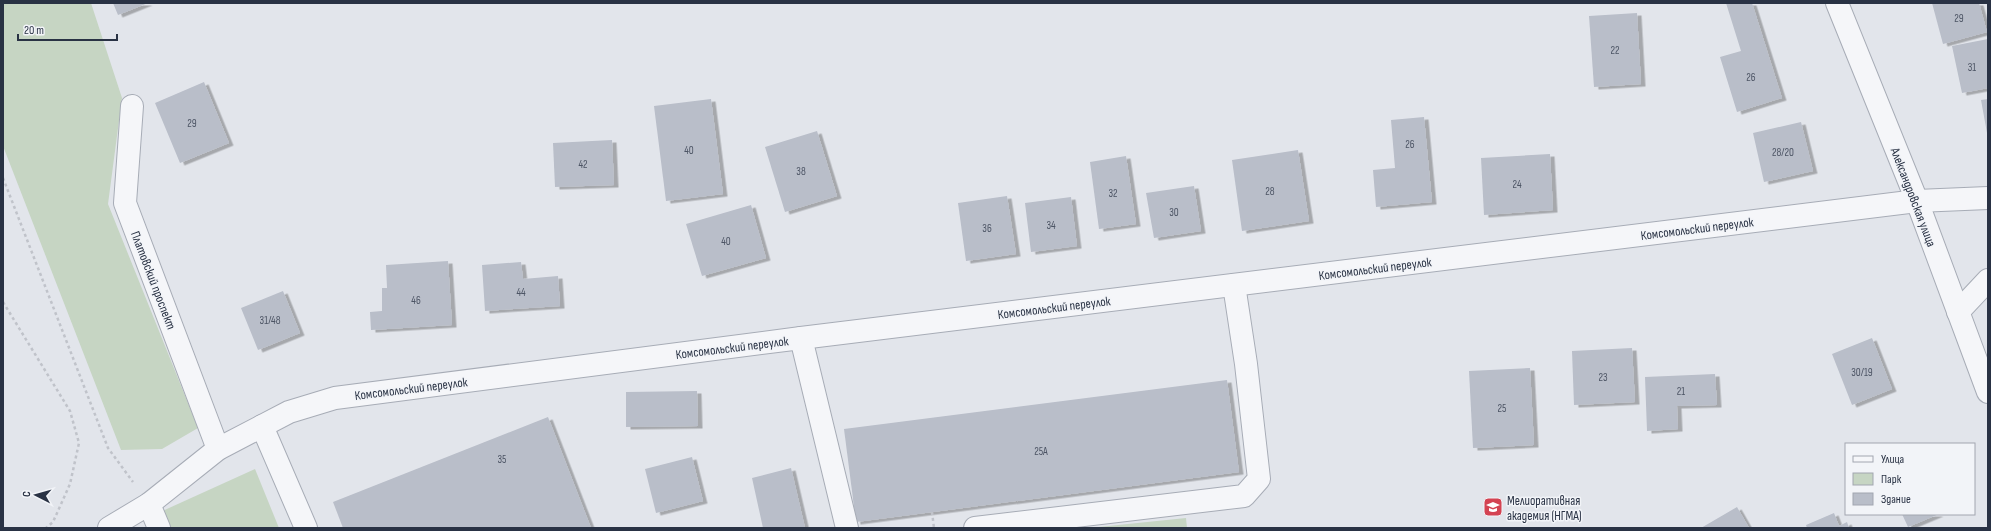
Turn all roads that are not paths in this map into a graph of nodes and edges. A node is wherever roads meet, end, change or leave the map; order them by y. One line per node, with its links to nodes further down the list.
1 (1837, 3): 4 (street, Александровская улица)
2 (132, 106): 11 (street, Платовский проспект)
3 (1988, 198): 4 (street, Комсомольский переулок)
4 (1917, 201): 6 (street, Комсомольский переулок); 7 (street, Александровская улица)
5 (1988, 280): 7 (street)
6 (1234, 285): 8 (street, Комсомольский переулок); 17 (street)
7 (1958, 312): 9 (street, Александровская улица)
8 (801, 338): 10 (street, Комсомольский переулок); 16 (street)
9 (1988, 392)
10 (262, 426): 11 (street, Комсомольский переулок); 15 (street)
11 (218, 448): 12 (street, Комсомольский переулок)
12 (150, 504): 13 (street, Комсомольский переулок); 14 (street)
13 (109, 528)
14 (159, 528)
15 (306, 528)
16 (847, 528)
17 (975, 528)

